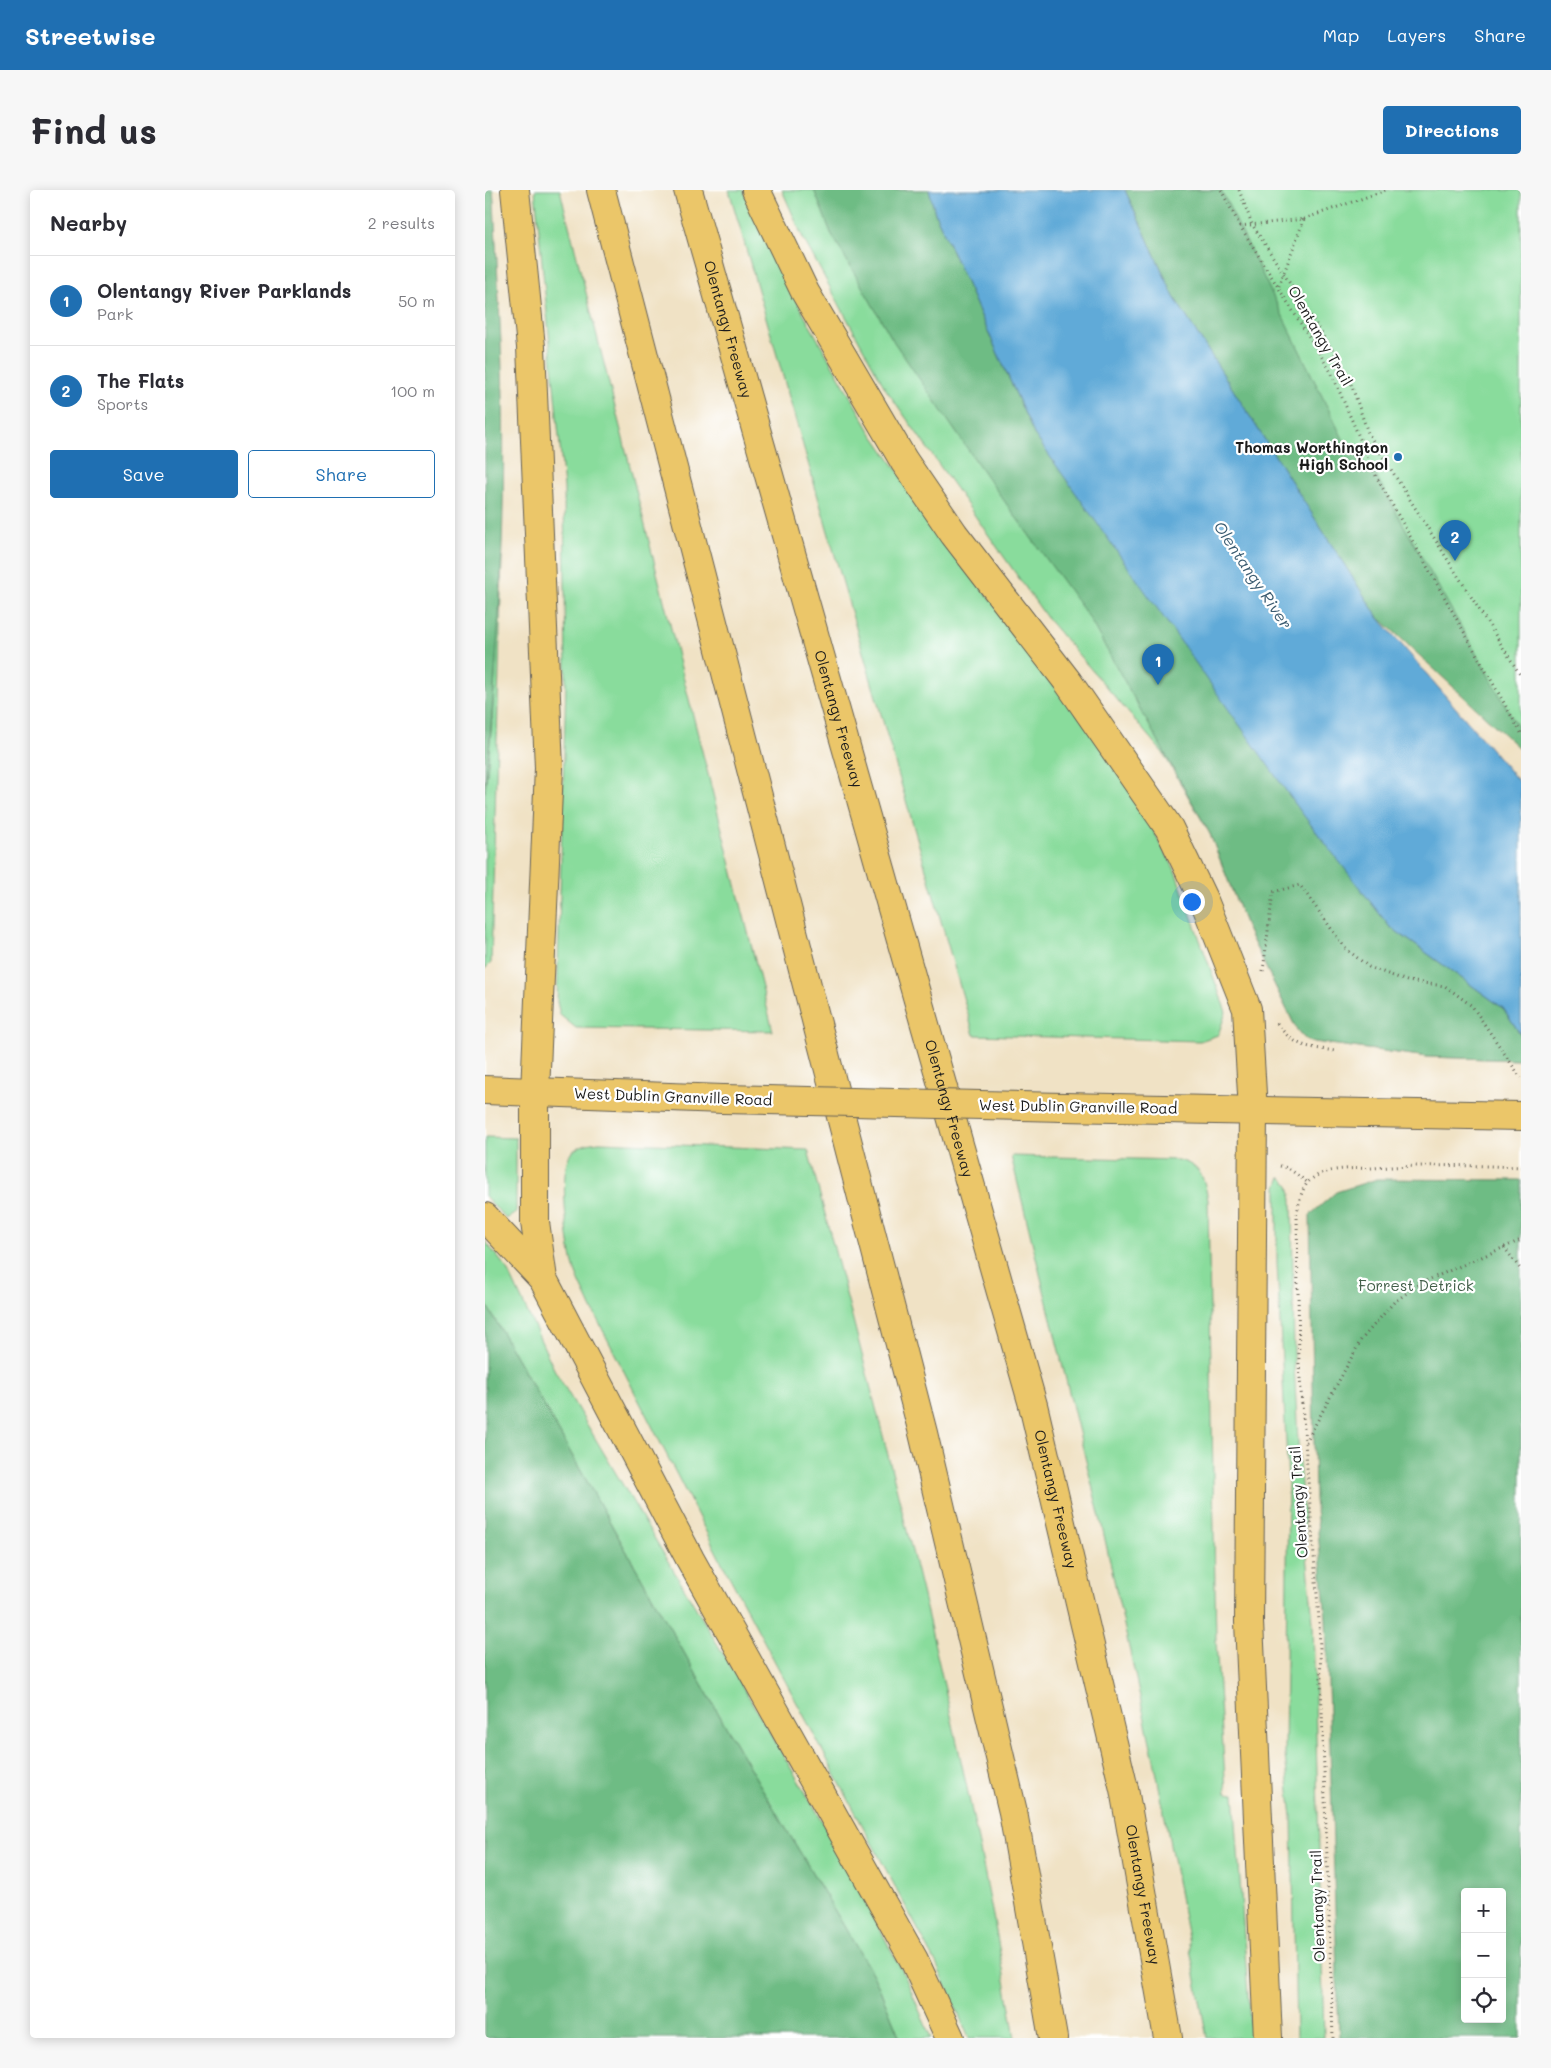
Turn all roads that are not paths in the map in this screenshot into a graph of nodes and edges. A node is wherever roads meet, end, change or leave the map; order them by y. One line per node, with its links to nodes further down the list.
1 (515, 190): 6 (main road)
2 (601, 190): 12 (main road)
3 (688, 190): 13 (main road, Olentangy Freeway)
4 (756, 190): 7 (main road)
5 (485, 1090): 6 (main road, West Dublin Granville Road)
6 (535, 1092): 7 (main road, West Dublin Granville Road, bridge); 10 (main road)
7 (1253, 1111): 8 (main road, West Dublin Granville Road); 14 (main road)
8 (1521, 1116)
9 (485, 1217): 10 (main road)
10 (543, 1279): 11 (main road)
11 (950, 2038)
12 (1053, 2038)
13 (1168, 2038)
14 (1268, 2038)

